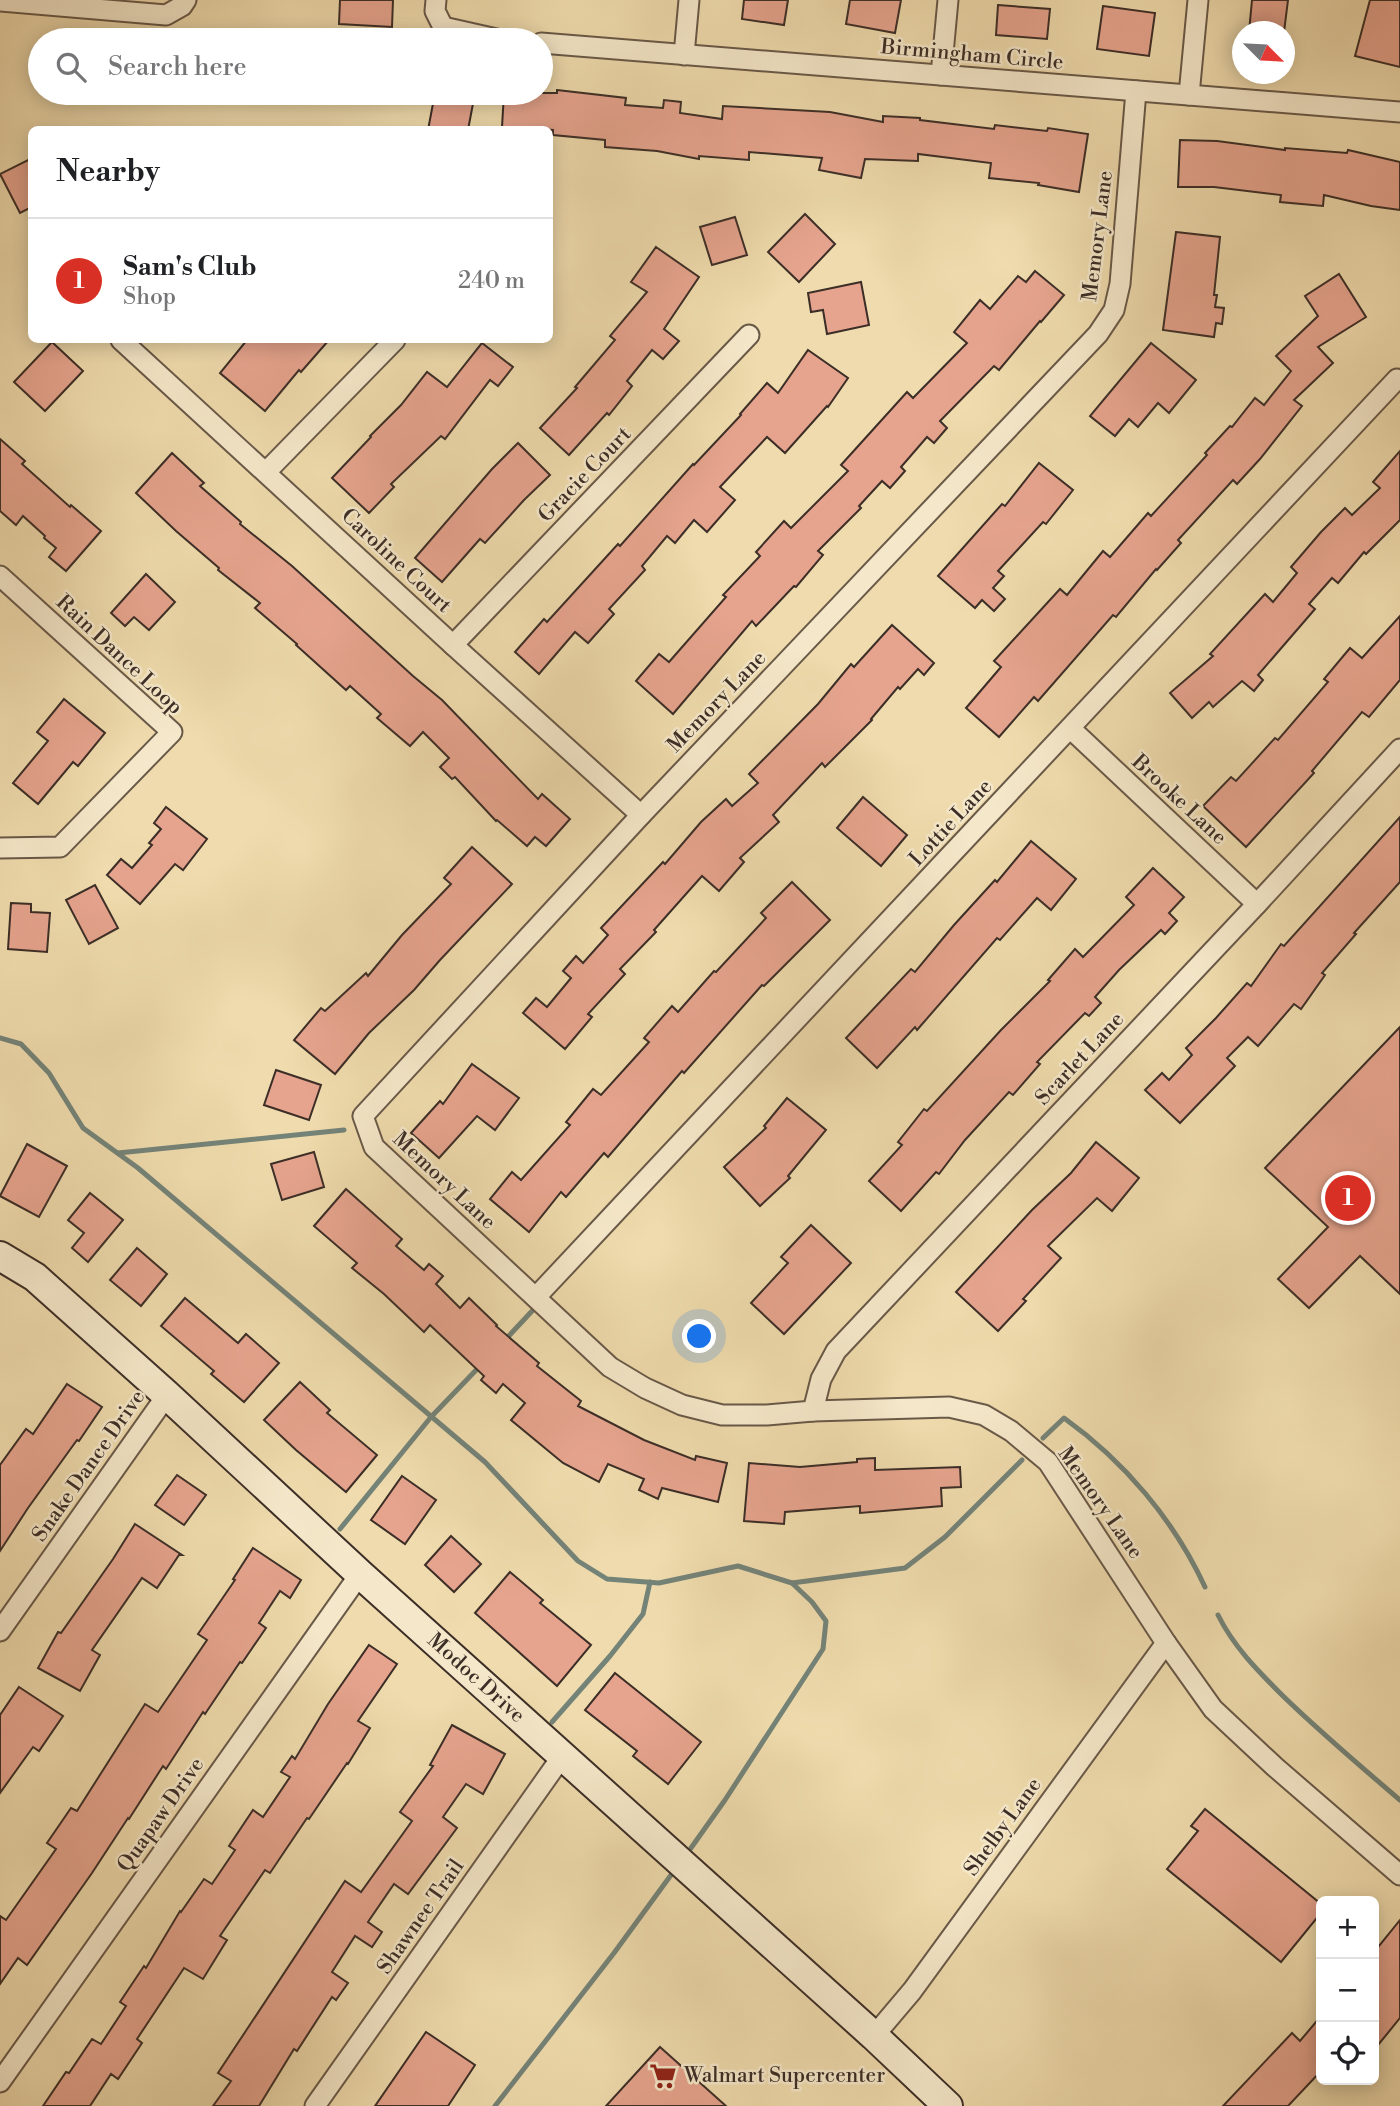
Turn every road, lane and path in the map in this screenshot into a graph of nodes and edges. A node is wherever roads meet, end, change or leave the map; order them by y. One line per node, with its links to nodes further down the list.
1 (186, 0): 6 (street)
2 (436, 0): 7 (street)
3 (689, 0): 9 (street)
4 (948, 0): 10 (street)
5 (1198, 0): 12 (street)
6 (0, 1)
7 (447, 28)
8 (553, 44): 9 (street, Birmingham Circle)
9 (684, 55): 10 (street, Birmingham Circle)
10 (941, 75): 11 (street, Birmingham Circle)
11 (1136, 91): 12 (street, Birmingham Circle); 23 (street, Memory Lane)
12 (1189, 95): 13 (street, Birmingham Circle)
13 (1400, 112)
14 (749, 335): 20 (street, Gracie Court)
15 (124, 343): 18 (street, Caroline Court)
16 (392, 343): 18 (street)
17 (1397, 379): 21 (street, Lottie Lane)
18 (266, 472): 20 (street, Caroline Court)
19 (0, 576): 24 (street, Rain Dance Loop)
20 (453, 645): 23 (street, Caroline Court)
21 (1070, 729): 25 (street, Brooke Lane); 27 (street, Lottie Lane)
22 (1400, 749): 25 (street, Scarlet Lane)
23 (641, 815): 27 (street, Memory Lane)
24 (0, 848)
25 (1257, 904): 29 (street, Scarlet Lane)
26 (0, 1256): 28 (street, Modoc Drive)
27 (536, 1297): 29 (street, Memory Lane)
28 (167, 1395): 30 (street, Modoc Drive); 31 (street, Snake Dance Drive)
29 (813, 1411): 32 (street, Memory Lane)
30 (359, 1574): 33 (street, Modoc Drive); 36 (street, Quapaw Drive)
31 (0, 1631)
32 (1166, 1643): 34 (street, Memory Lane); 35 (street, Shelby Lane)
33 (563, 1755): 35 (street, Modoc Drive); 37 (street, Shawnee Trail)
34 (1400, 1875)
35 (874, 2036): 38 (street, Modoc Drive)
36 (0, 2082)
37 (316, 2106)
38 (948, 2106)

